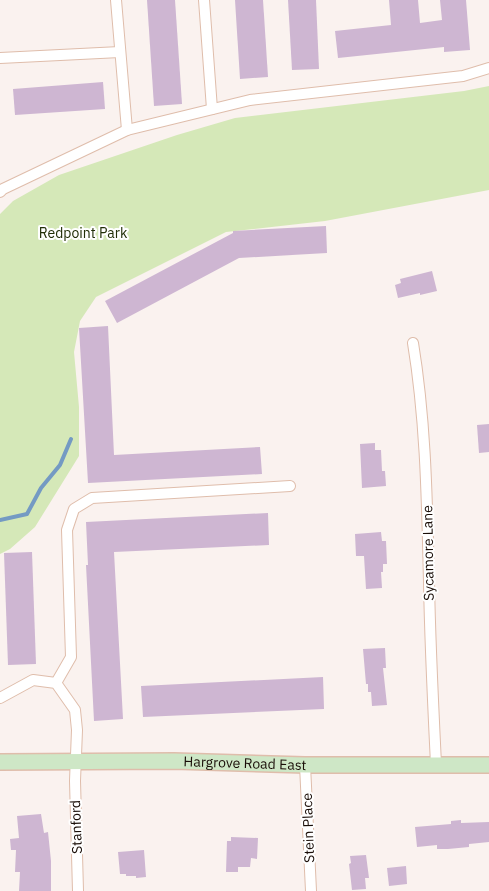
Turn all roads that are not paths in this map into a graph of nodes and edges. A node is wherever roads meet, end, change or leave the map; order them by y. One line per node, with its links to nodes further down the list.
1 (116, 0): 3 (street)
2 (204, 0): 6 (street)
3 (120, 52): 4 (street); 7 (street)
4 (0, 58)
5 (489, 68): 6 (street)
6 (212, 109): 7 (street)
7 (127, 130): 8 (street)
8 (0, 192)
9 (413, 343): 15 (street, Sycamore Lane)
10 (290, 486): 11 (street)
11 (56, 683): 12 (street); 14 (street, Stanford)
12 (0, 698)
13 (0, 762): 14 (main road, Hargrove Road East)
14 (76, 762): 16 (main road, Hargrove Road East); 18 (street, Stanford)
15 (436, 764): 16 (main road, Hargrove Road East); 17 (main road, Hargrove Road East)
16 (305, 765): 19 (street, Stein Place)
17 (489, 765)
18 (78, 891)
19 (310, 891)

